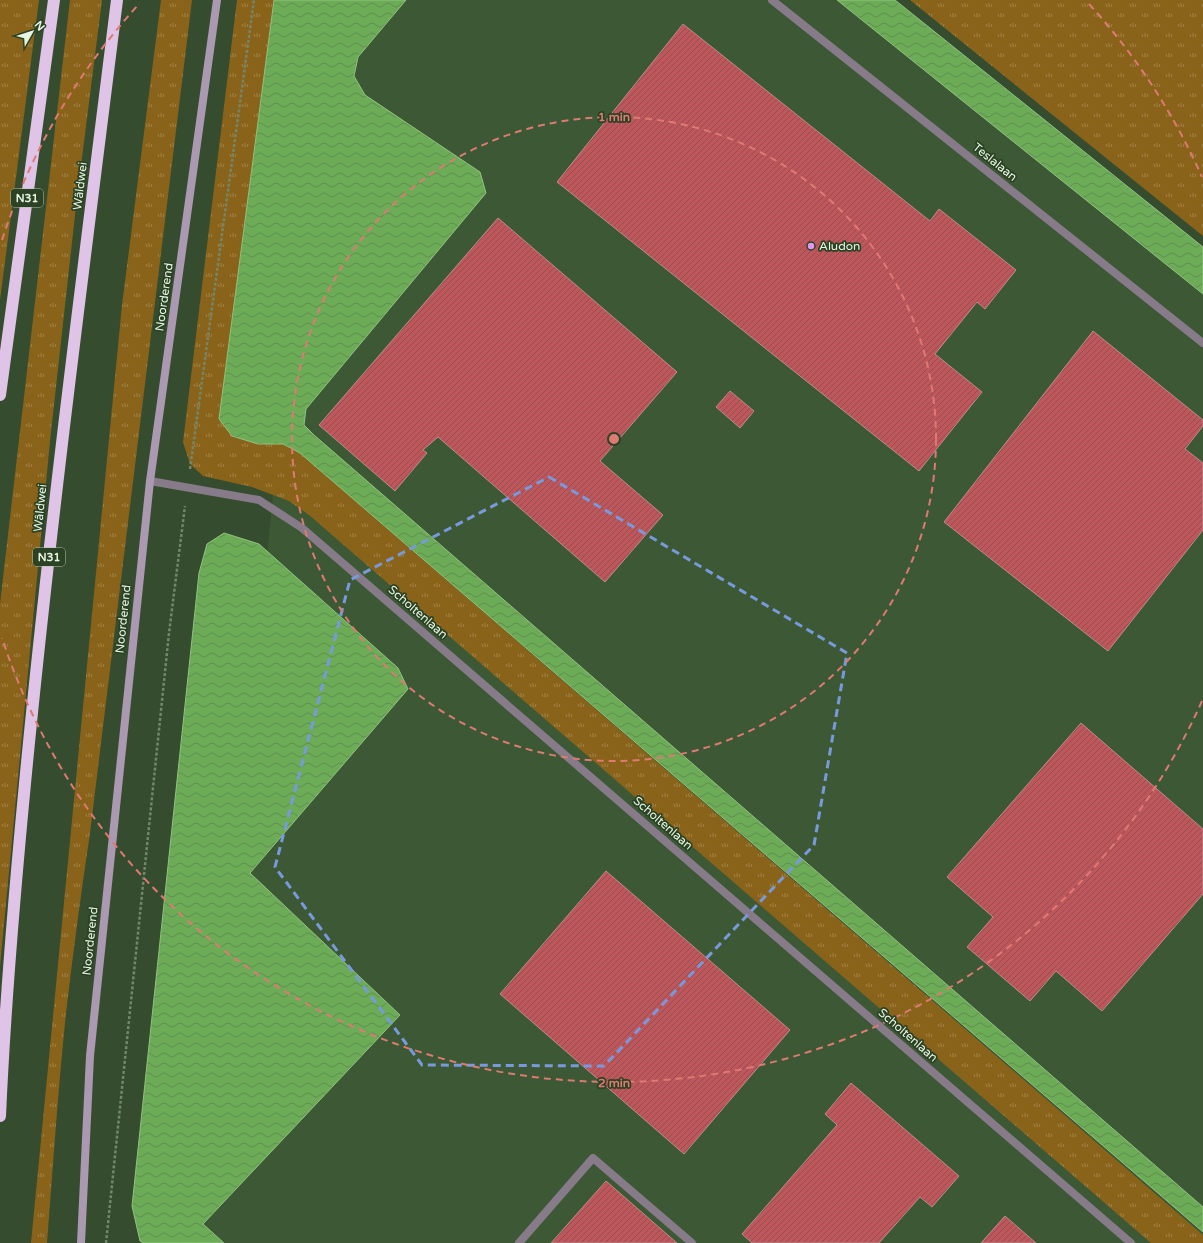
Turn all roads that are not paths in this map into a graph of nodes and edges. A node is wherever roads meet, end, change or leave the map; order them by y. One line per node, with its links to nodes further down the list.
1 (54, 0): 6 (highway, N31)
2 (117, 0): 8 (highway, Wâldwei / N31)
3 (217, 0): 7 (street, Noorderend)
4 (772, 0): 5 (street, Teslalaan)
5 (1203, 343)
6 (0, 395)
7 (150, 481): 9 (street, Noorderend); 12 (street, Scholtenlaan)
8 (0, 1116)
9 (81, 1243)
10 (519, 1243): 11 (street)
11 (692, 1243)
12 (1131, 1243)

